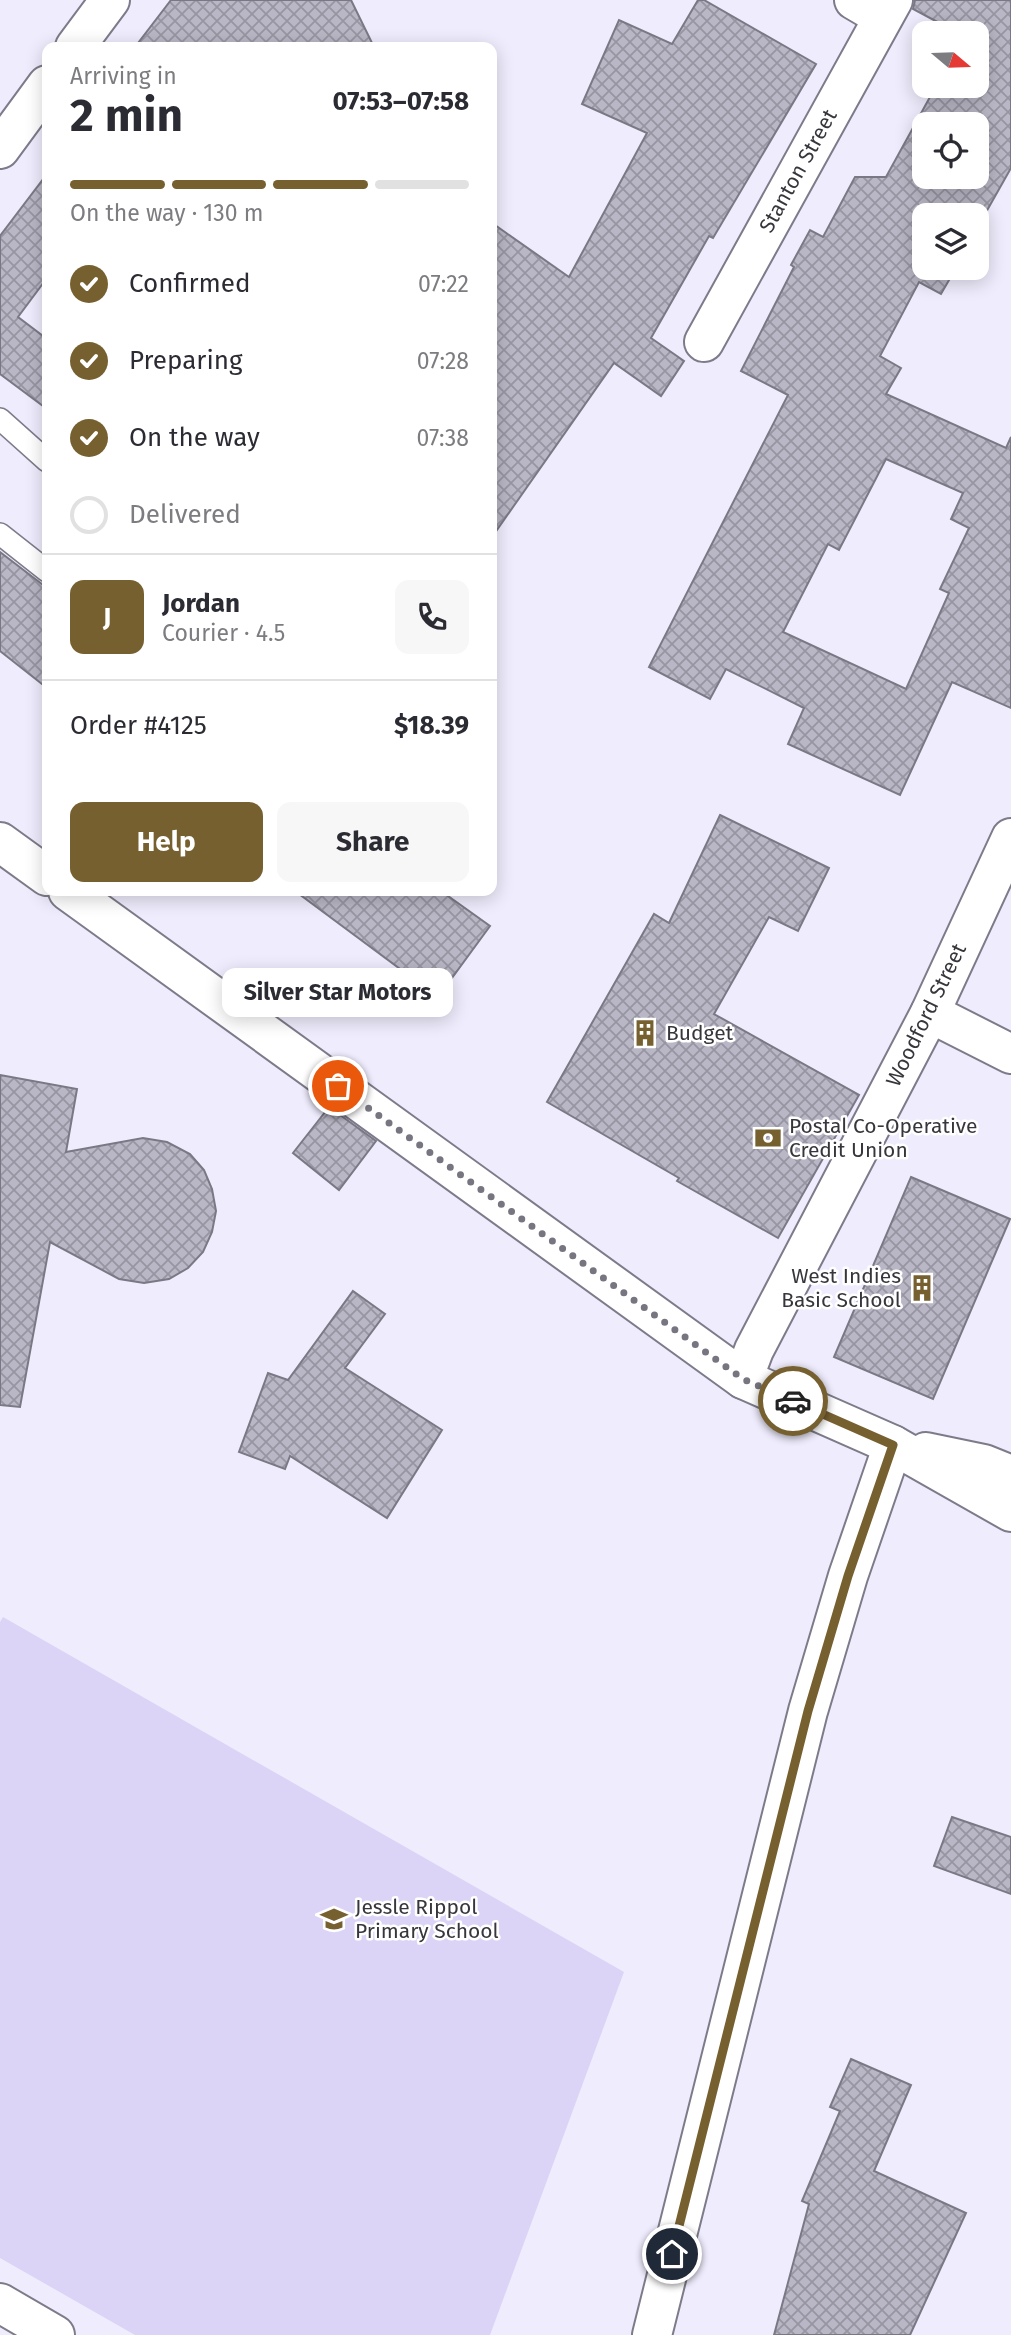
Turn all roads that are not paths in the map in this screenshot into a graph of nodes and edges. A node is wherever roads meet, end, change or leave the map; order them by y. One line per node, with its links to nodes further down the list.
1 (110, 0): 3 (street)
2 (877, 6): 6 (street, Stanton Street)
3 (79, 42)
4 (42, 92): 5 (street)
5 (0, 149)
6 (704, 342)
7 (0, 419): 8 (lane)
8 (42, 457)
9 (0, 534): 10 (lane)
10 (42, 567)
11 (1011, 838): 15 (street, Woodford Street)
12 (0, 842): 13 (street)
13 (42, 872)
14 (75, 896): 17 (street)
15 (930, 1013): 16 (street); 17 (street, Woodford Street)
16 (1011, 1054)
17 (743, 1379): 18 (street)
18 (893, 1445): 19 (street); 20 (street); 23 (street)
19 (1011, 1475)
20 (1011, 1512)
21 (0, 2303): 22 (street)
22 (55, 2335)
23 (652, 2335)

